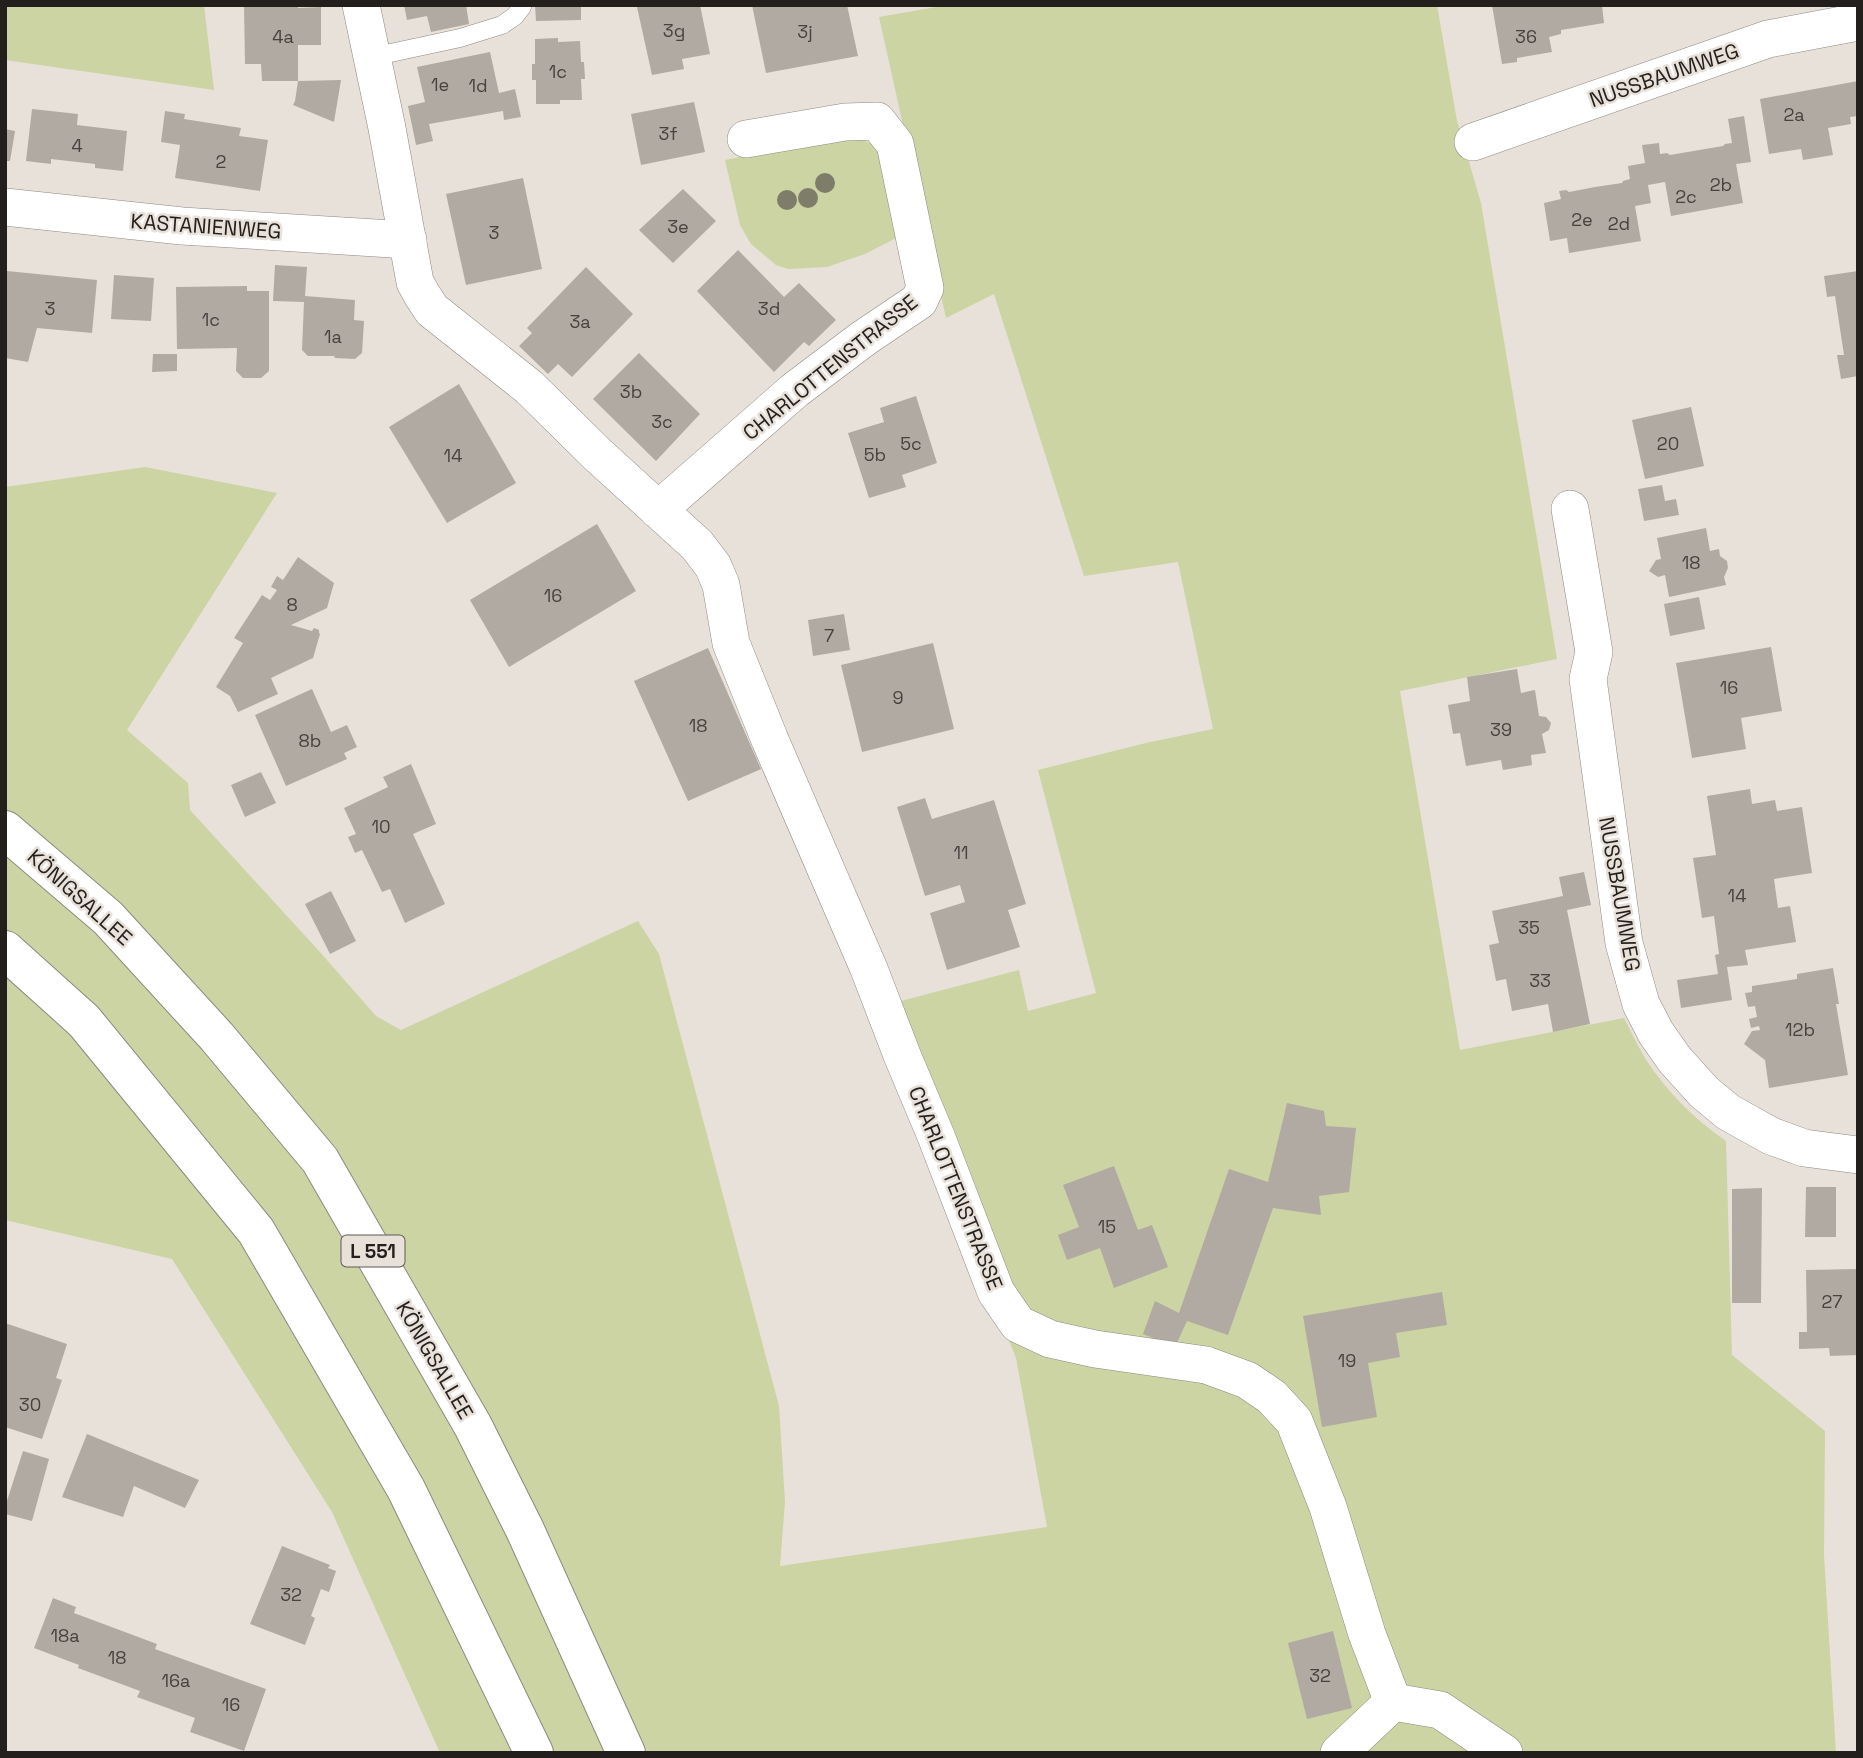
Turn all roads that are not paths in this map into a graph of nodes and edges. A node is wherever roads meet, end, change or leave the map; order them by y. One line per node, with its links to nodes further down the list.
1 (361, 5): 4 (street, CHARLOTTENSTRASSE)
2 (522, 7): 4 (lane)
3 (1858, 23): 6 (street, NUSSBAUMWEG)
4 (372, 57): 8 (street, CHARLOTTENSTRASSE)
5 (746, 139): 10 (street, CHARLOTTENSTRASSE)
6 (1473, 142)
7 (5, 206): 8 (street, KASTANIENWEG)
8 (408, 240): 10 (street, CHARLOTTENSTRASSE)
9 (1570, 509): 13 (street, NUSSBAUMWEG)
10 (659, 510): 14 (street, CHARLOTTENSTRASSE)
11 (5, 830): 16 (main road, KÖNIGSALLEE / L 551)
12 (5, 950): 15 (main road)
13 (1858, 1155)
14 (1393, 1702): 17 (street); 18 (street)
15 (534, 1753)
16 (626, 1753)
17 (1339, 1753)
18 (1504, 1753)

